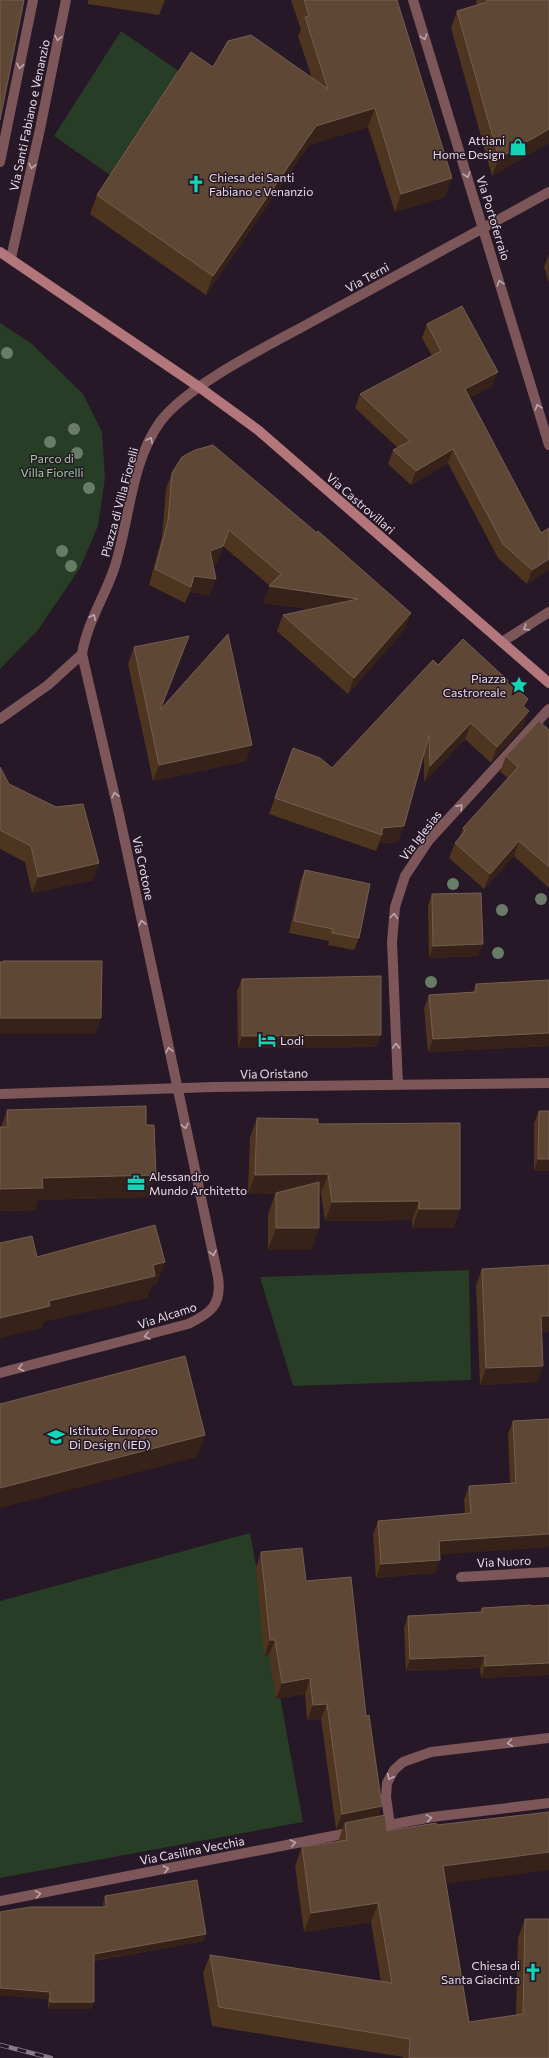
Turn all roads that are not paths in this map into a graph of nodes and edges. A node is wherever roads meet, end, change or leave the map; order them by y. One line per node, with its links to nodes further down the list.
1 (33, 0): 4 (street, Via Santi Fabiano e Venanzio, one-way to 4)
2 (66, 0): 8 (street, Via Santi Fabiano e Venanzio, one-way to 8)
3 (413, 0): 6 (street, Via Portoferraio, one-way to 6)
4 (0, 162)
5 (549, 192): 6 (street, Via Terni)
6 (484, 228): 9 (street, Via Terni); 10 (street, Via Portoferraio, one-way to 6)
7 (0, 252): 8 (main road)
8 (11, 258): 9 (main road)
9 (199, 387): 12 (main road, Via Castrovillari); 13 (street, Piazza di Villa Fiorelli, one-way to 9)
10 (549, 444)
11 (549, 612): 12 (street, one-way to 12)
12 (502, 642): 14 (main road)
13 (82, 654): 16 (street); 19 (street, Via Crotone, one-way to 13)
14 (549, 683)
15 (549, 709): 18 (street, Via Iglesias, one-way to 15)
16 (0, 719)
17 (549, 1083): 18 (street, Via Oristano)
18 (398, 1085): 19 (street, Via Oristano)
19 (177, 1088): 20 (street, Via Oristano); 21 (street, Via Alcamo, one-way to 21)
20 (0, 1094)
21 (0, 1373)
22 (549, 1572): 23 (street, Via Nuoro)
23 (461, 1576)
24 (549, 1738): 26 (street, one-way to 26)
25 (549, 1803): 26 (street, Via Casilina Vecchia, one-way to 25)
26 (390, 1825): 27 (street, Via Casilina Vecchia, one-way to 26)
27 (0, 1901)

